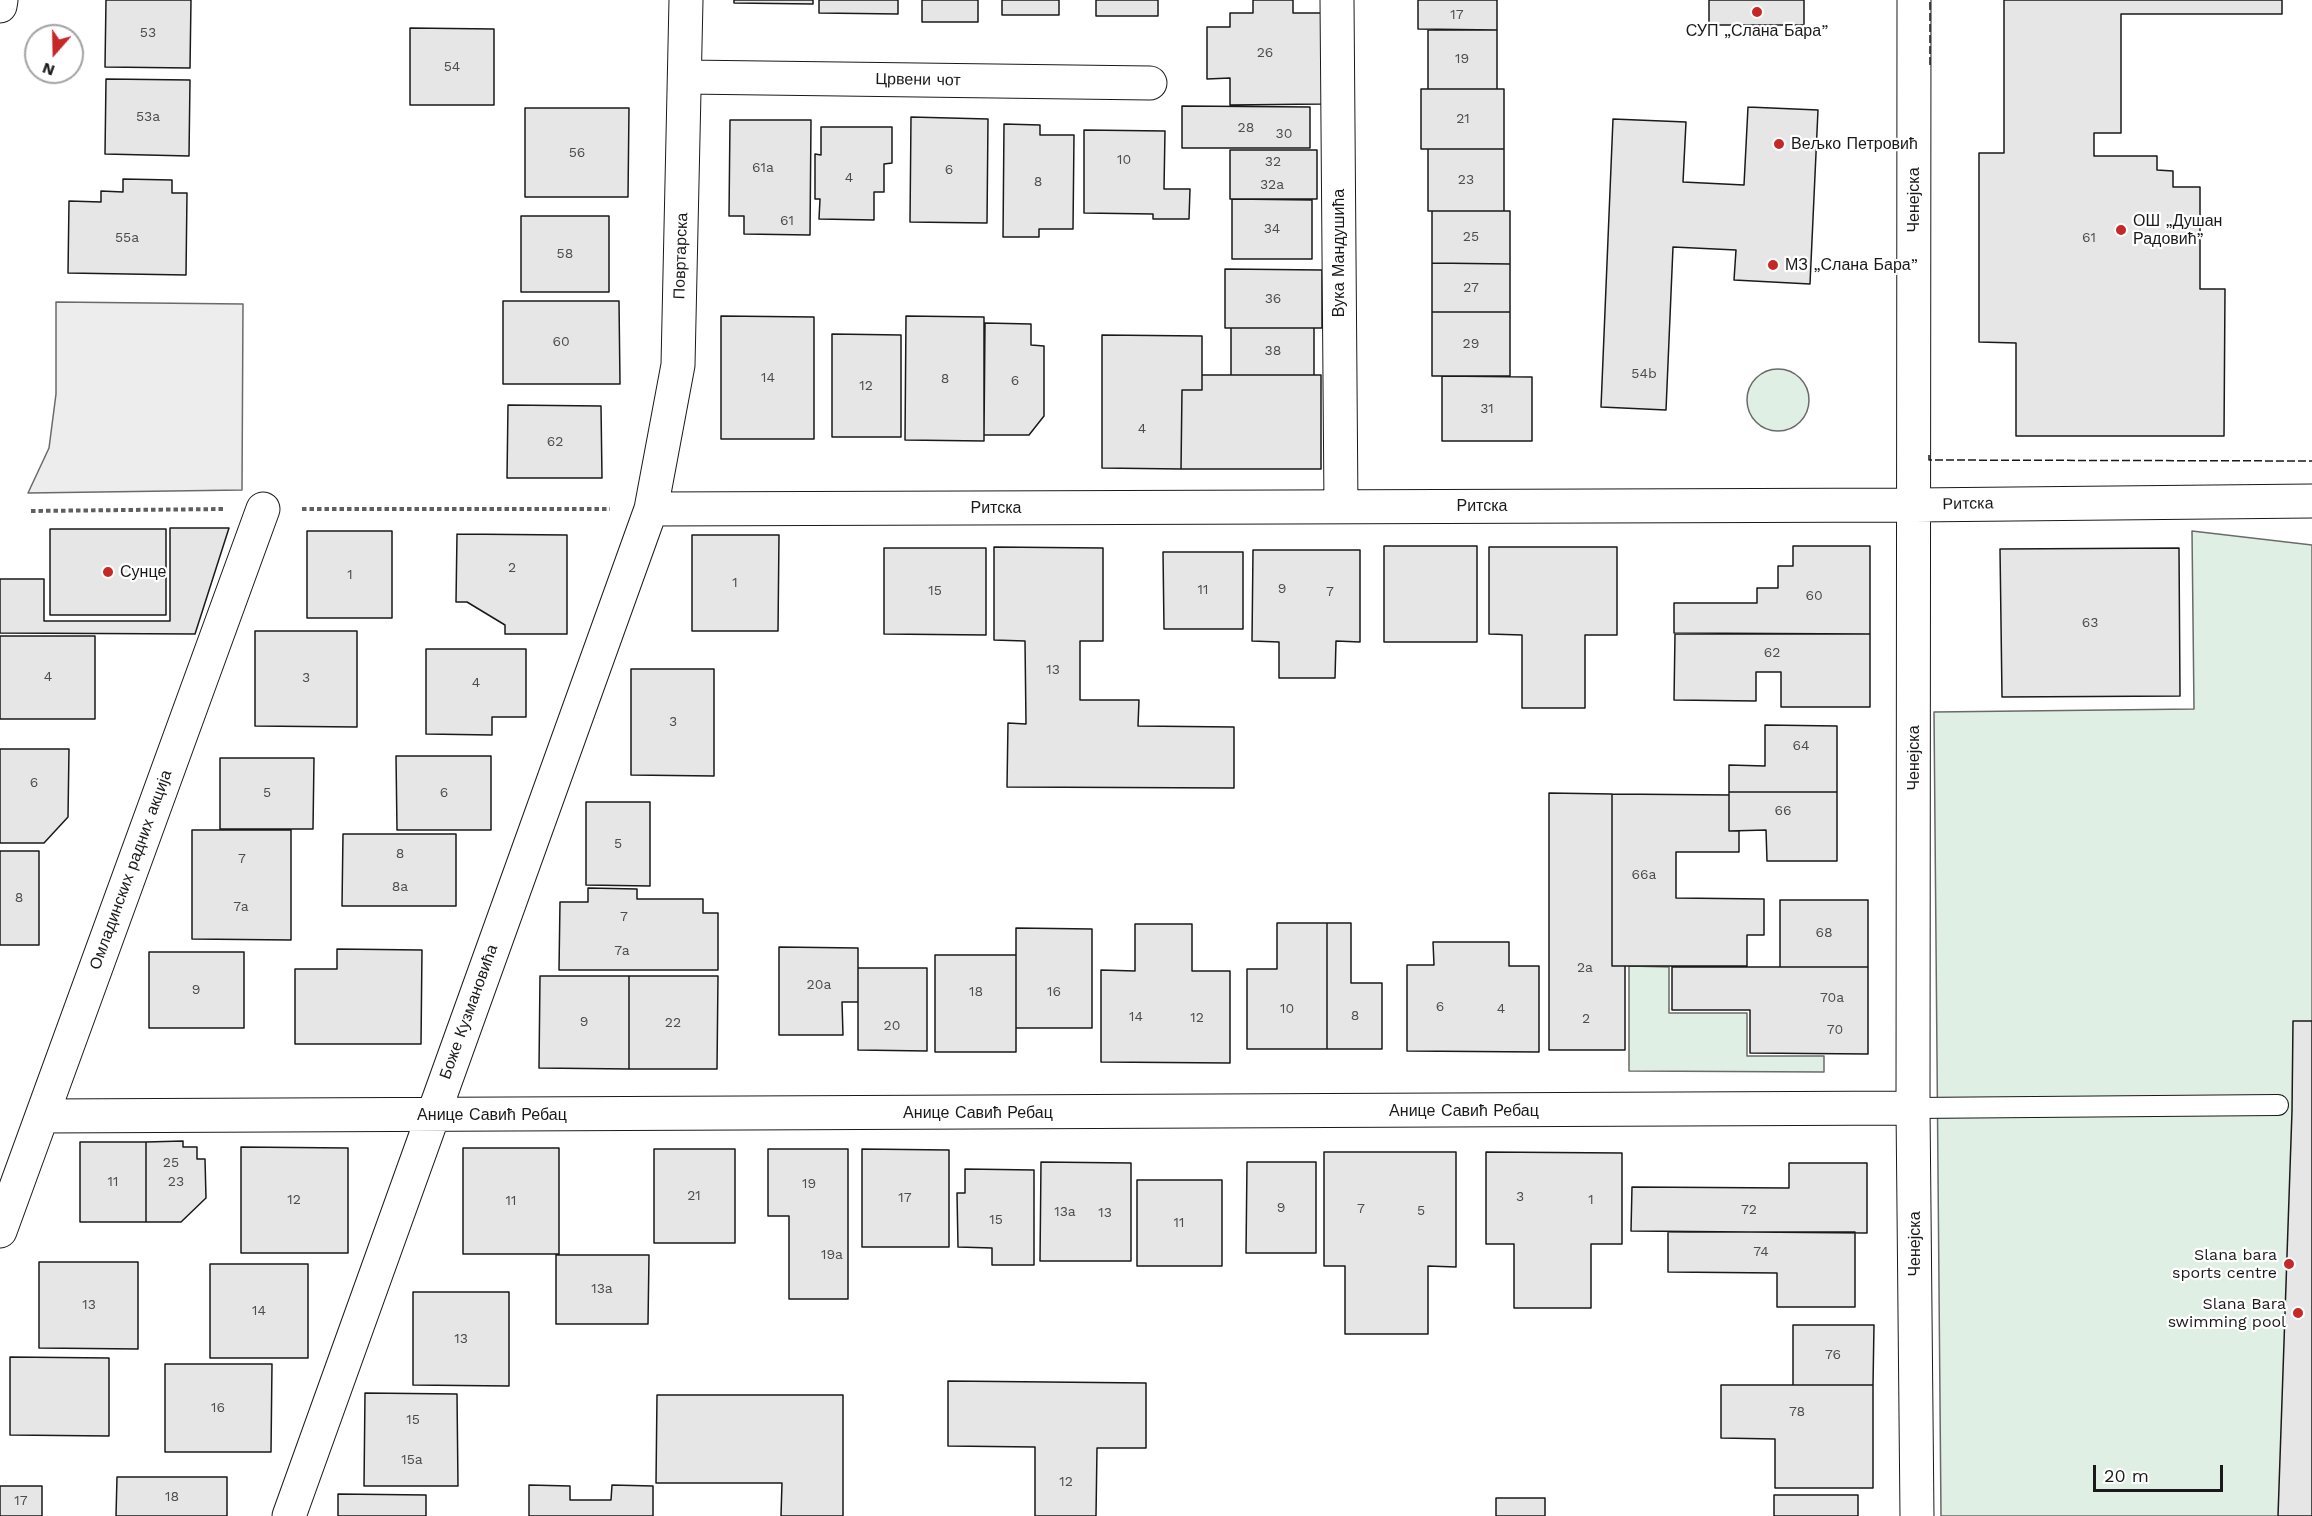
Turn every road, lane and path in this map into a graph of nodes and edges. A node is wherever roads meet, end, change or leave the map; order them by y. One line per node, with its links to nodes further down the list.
1 (1, 0): 5 (street)
2 (686, 0): 6 (street, Повртарска)
3 (1337, 0): 10 (street, Вука Мандушића)
4 (1914, 0): 9 (street, Ченејска)
5 (0, 6)
6 (686, 77): 7 (street, Црвени чот); 12 (street, Повртарска)
7 (1150, 83)
8 (2312, 501): 9 (street, Ритска)
9 (1914, 505): 10 (street, Ритска); 15 (street, Ченејска)
10 (1341, 507): 12 (street, Ритска)
11 (263, 509): 12 (path); 13 (path); 16 (street, Омладинских радних акција)
12 (651, 509): 17 (street, Боже Кузмановића)
13 (31, 511)
14 (2278, 1105): 15 (lane)
15 (1913, 1108): 17 (street, Анице Савић Ребац); 20 (street, Ченејска)
16 (42, 1116): 17 (street, Анице Савић Ребац); 18 (street, Омладинских радних акција)
17 (431, 1116): 19 (street, Боже Кузмановића)
18 (0, 1231)
19 (289, 1516)
20 (1917, 1516)

